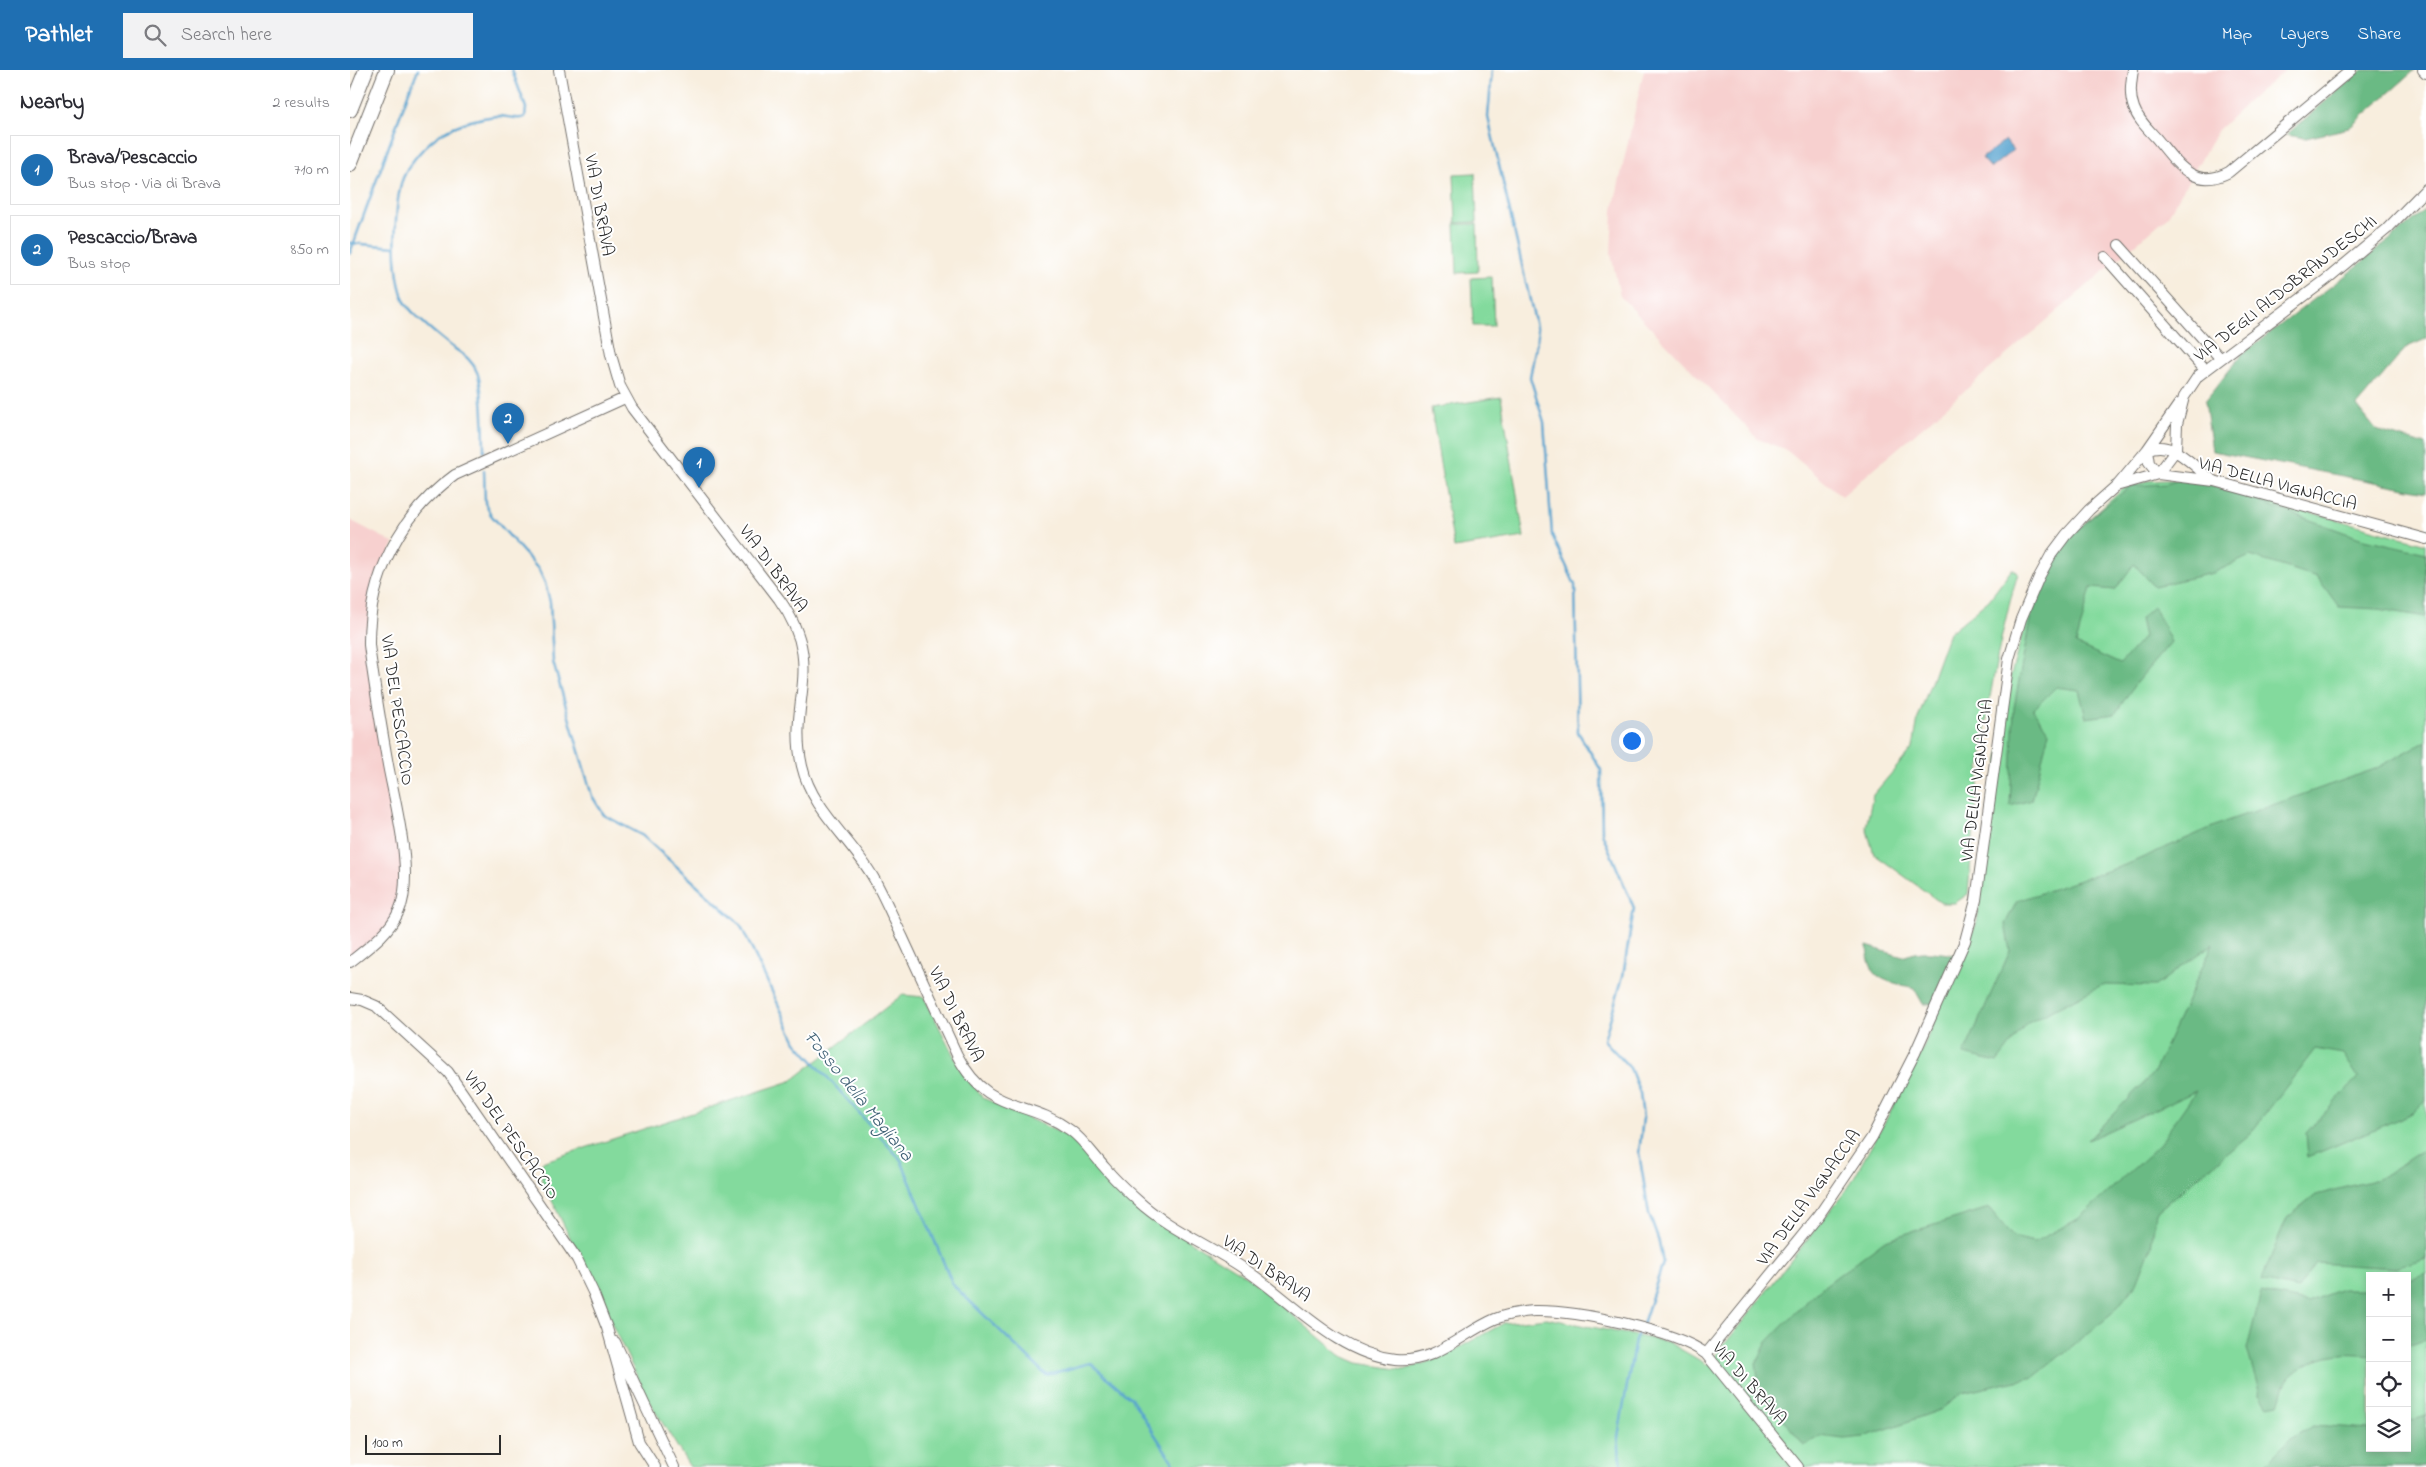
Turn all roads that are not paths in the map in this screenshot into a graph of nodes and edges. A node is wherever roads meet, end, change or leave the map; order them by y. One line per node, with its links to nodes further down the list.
1 (366, 70): 8 (highway)
2 (387, 70): 9 (highway)
3 (559, 70): 16 (street, VIA DI BRAVA)
4 (2133, 70): 5 (street)
5 (2351, 70)
6 (2423, 70): 7 (street)
7 (2426, 73)
8 (350, 110)
9 (350, 164)
10 (2426, 189): 13 (street, VIA DEGLI ALDOBRANDESCHI)
11 (2119, 245): 13 (street)
12 (2105, 257): 14 (street)
13 (2220, 358): 14 (street, VIA DEGLI ALDOBRANDESCHI)
14 (2205, 370): 15 (street, VIA DEGLI ALDOBRANDESCHI)
15 (2184, 397): 17 (street); 18 (street, VIA DEGLI ALDOBRANDESCHI)
16 (626, 398): 23 (street, VIA DEL PESCACCIO); 26 (street, VIA DI BRAVA)
17 (2147, 450): 18 (street); 19 (street); 21 (street)
18 (2176, 450): 19 (street); 20 (street)
19 (2158, 474): 20 (street, VIA DELLA VIGNACCIA); 21 (street, VIA DELLA VIGNACCIA)
20 (2214, 480): 22 (street, VIA DELLA VIGNACCIA)
21 (2116, 486): 26 (street, VIA DELLA VIGNACCIA)
22 (2426, 539)
23 (350, 962)
24 (350, 998): 25 (street, VIA DEL PESCACCIO)
25 (607, 1328): 27 (street, VIA DEL PESCACCIO); 28 (street, VIA DEL PESCACCIO)
26 (1706, 1354): 29 (street, VIA DI BRAVA)
27 (655, 1467)
28 (674, 1467)
29 (1798, 1467)

